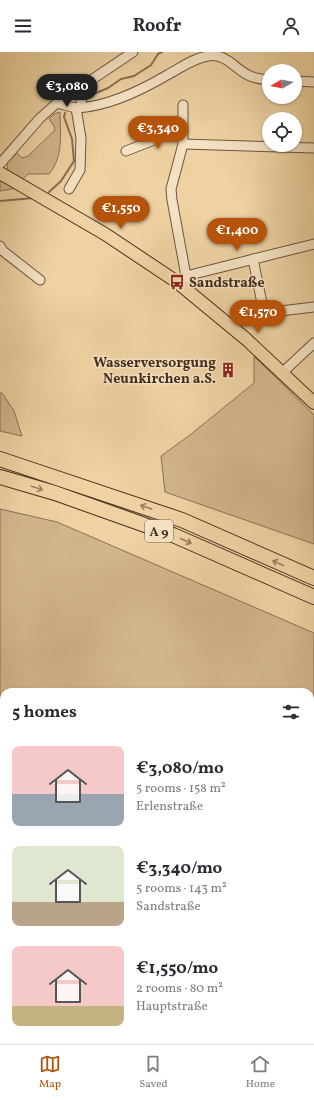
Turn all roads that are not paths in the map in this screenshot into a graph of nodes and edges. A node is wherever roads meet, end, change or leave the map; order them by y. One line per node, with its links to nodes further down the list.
1 (133, 52): 5 (street)
2 (262, 79): 8 (street)
3 (302, 81): 4 (street)
4 (314, 82)
5 (82, 87): 6 (street); 8 (street)
6 (57, 103): 8 (street); 13 (street)
7 (184, 105): 9 (street)
8 (79, 108): 15 (street)
9 (182, 129): 10 (street); 12 (street)
10 (183, 144): 11 (street); 20 (street)
11 (314, 148)
12 (126, 151)
13 (0, 164)
14 (0, 173): 20 (main road)
15 (69, 189)
16 (314, 244): 18 (street)
17 (0, 246): 19 (street)
18 (253, 259): 20 (street); 21 (street)
19 (40, 280)
20 (185, 281): 23 (main road)
21 (314, 308)
22 (313, 344): 23 (street)
23 (283, 372): 24 (main road)
24 (314, 403)
25 (0, 459): 27 (highway, A 9, one-way to 25)
26 (0, 477): 28 (highway, A 9, one-way to 28)
27 (314, 578)
28 (314, 597)

